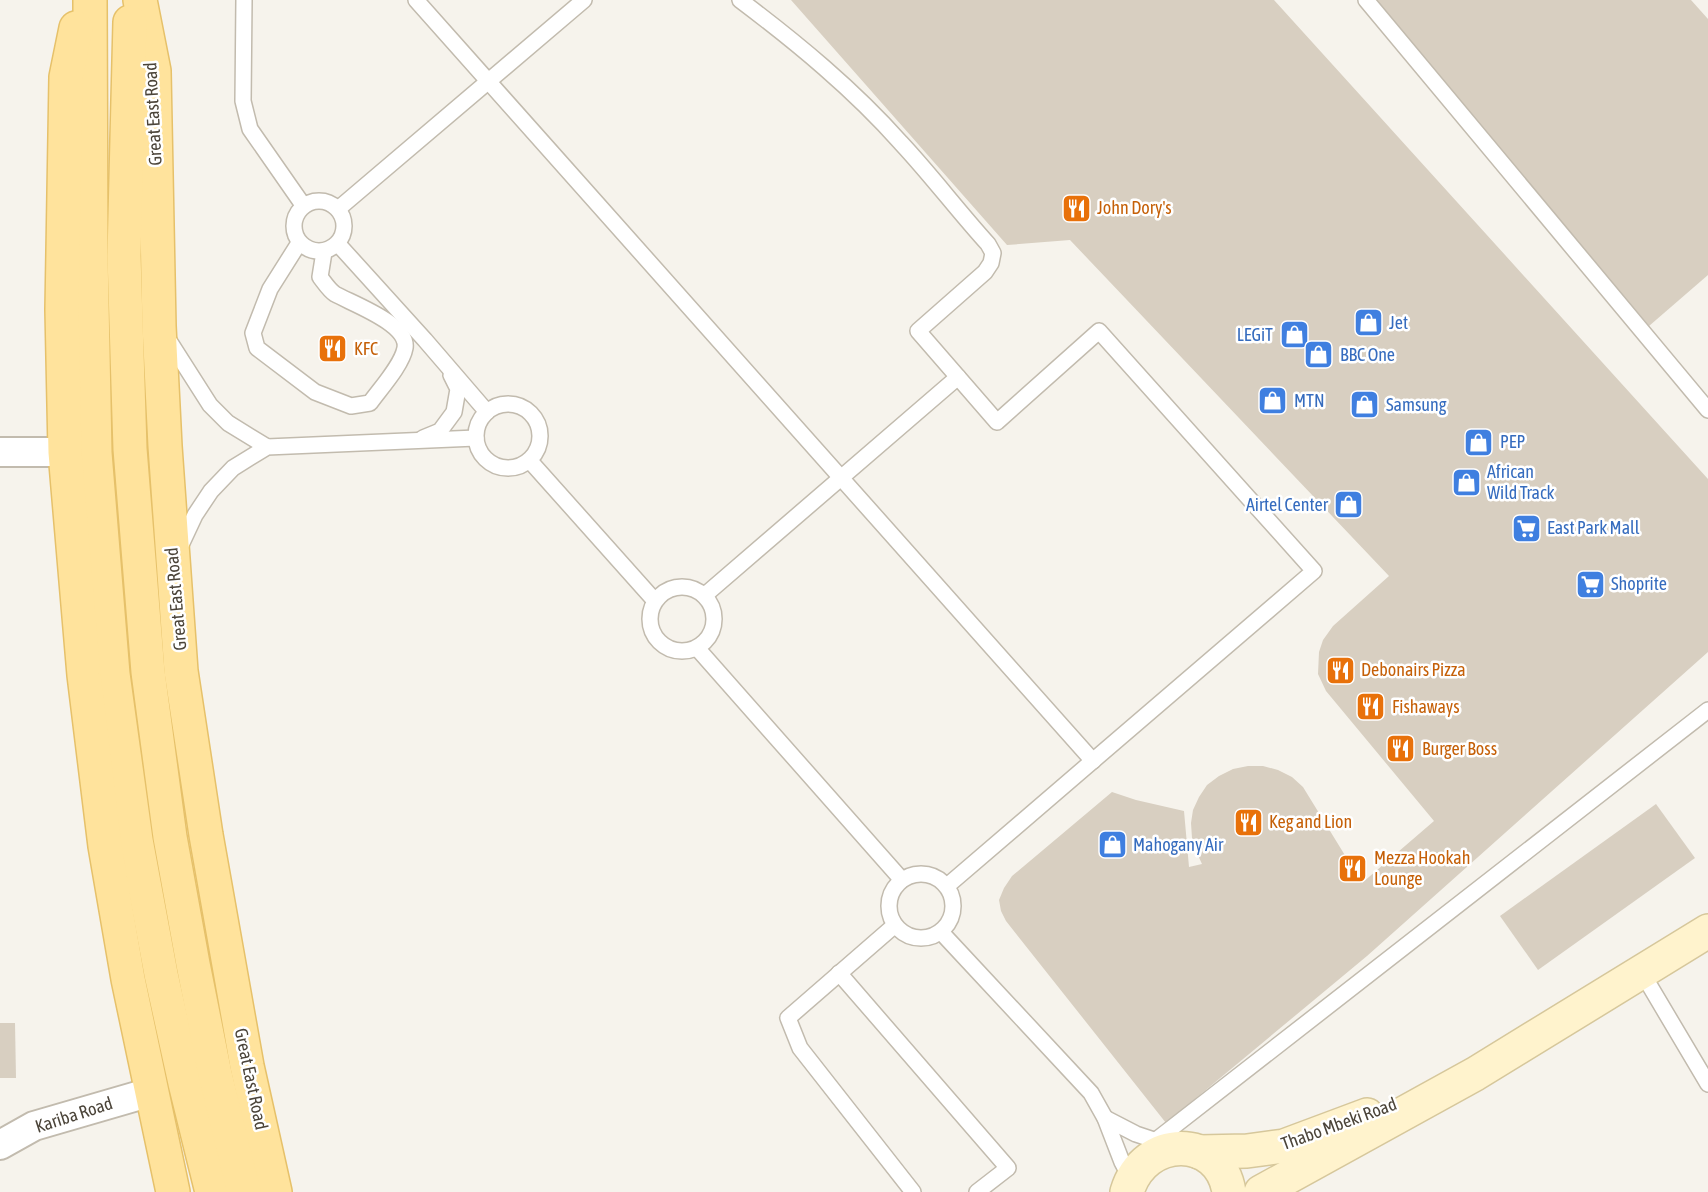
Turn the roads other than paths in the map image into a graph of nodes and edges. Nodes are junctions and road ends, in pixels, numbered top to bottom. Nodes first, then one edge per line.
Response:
1 (82, 0) edge
2 (90, 0) edge
3 (130, 0) edge
4 (140, 0) edge
5 (244, 0) edge
6 (416, 0) edge
7 (584, 0) edge
8 (740, 0) edge
9 (1366, 0) edge
10 (488, 81) junction
11 (303, 205) junction
12 (338, 209) junction
13 (299, 243) junction
14 (331, 248) junction
15 (159, 326) junction
16 (448, 369) junction
17 (958, 377) junction
18 (1708, 410) edge
19 (487, 412) junction
20 (476, 438) junction
21 (417, 440) junction
22 (267, 447) junction
23 (0, 452) edge
24 (65, 453) junction
25 (530, 460) junction
26 (840, 477) junction
27 (172, 564) junction
28 (705, 595) junction
29 (655, 601) junction
30 (697, 648) junction
31 (1708, 710) edge
32 (1093, 761) junction
33 (902, 880) junction
34 (947, 886) junction
35 (895, 925) junction
36 (1708, 931) edge
37 (941, 932) junction
38 (1641, 970) junction
39 (839, 973) junction
40 (1475, 1074) junction
41 (1708, 1084) edge
42 (151, 1092) junction
43 (1106, 1118) junction
44 (0, 1145) edge
45 (1178, 1147) junction
46 (1128, 1189) edge
47 (173, 1192) edge
48 (212, 1192) edge
49 (244, 1192) edge
50 (275, 1192) edge
51 (913, 1192) edge
52 (977, 1192) edge
53 (1229, 1192) edge
54 (1261, 1192) edge

1 - 24 main road
2 - 48 main road
3 - 49 main road, Great East Road
4 - 15 main road, Great East Road
5 - 11 lane
6 - 10 lane
7 - 10 lane
8 - 17 lane
9 - 18 lane
10 - 12 lane
10 - 26 lane
11 - 12 lane
11 - 13 lane
12 - 14 lane
13 - 14 lane
13 - 14 lane
14 - 16 lane
15 - 22 lane
15 - 27 main road, Great East Road
16 - 19 lane
16 - 21 lane
17 - 26 lane
17 - 32 lane
19 - 20 lane
19 - 25 lane
20 - 21 lane
20 - 25 lane
21 - 22 lane
22 - 27 lane
23 - 24 street
24 - 42 main road
25 - 29 lane
26 - 28 lane
26 - 32 lane
27 - 50 main road, Great East Road
28 - 29 lane
28 - 30 lane
29 - 30 lane
30 - 33 lane
31 - 45 lane
32 - 34 lane
33 - 34 lane
33 - 35 lane
34 - 37 lane
35 - 37 lane
35 - 39 lane
36 - 38 main road, Thabo Mbeki Road
37 - 43 lane
38 - 40 main road, Thabo Mbeki Road
38 - 41 lane
39 - 51 lane
39 - 52 lane
40 - 45 main road, Thabo Mbeki Road
40 - 54 main road, Thabo Mbeki Road
42 - 44 street, Kariba Road
42 - 47 main road
43 - 45 lane
43 - 46 lane
45 - 46 main road, Thabo Mbeki Road
45 - 53 main road

